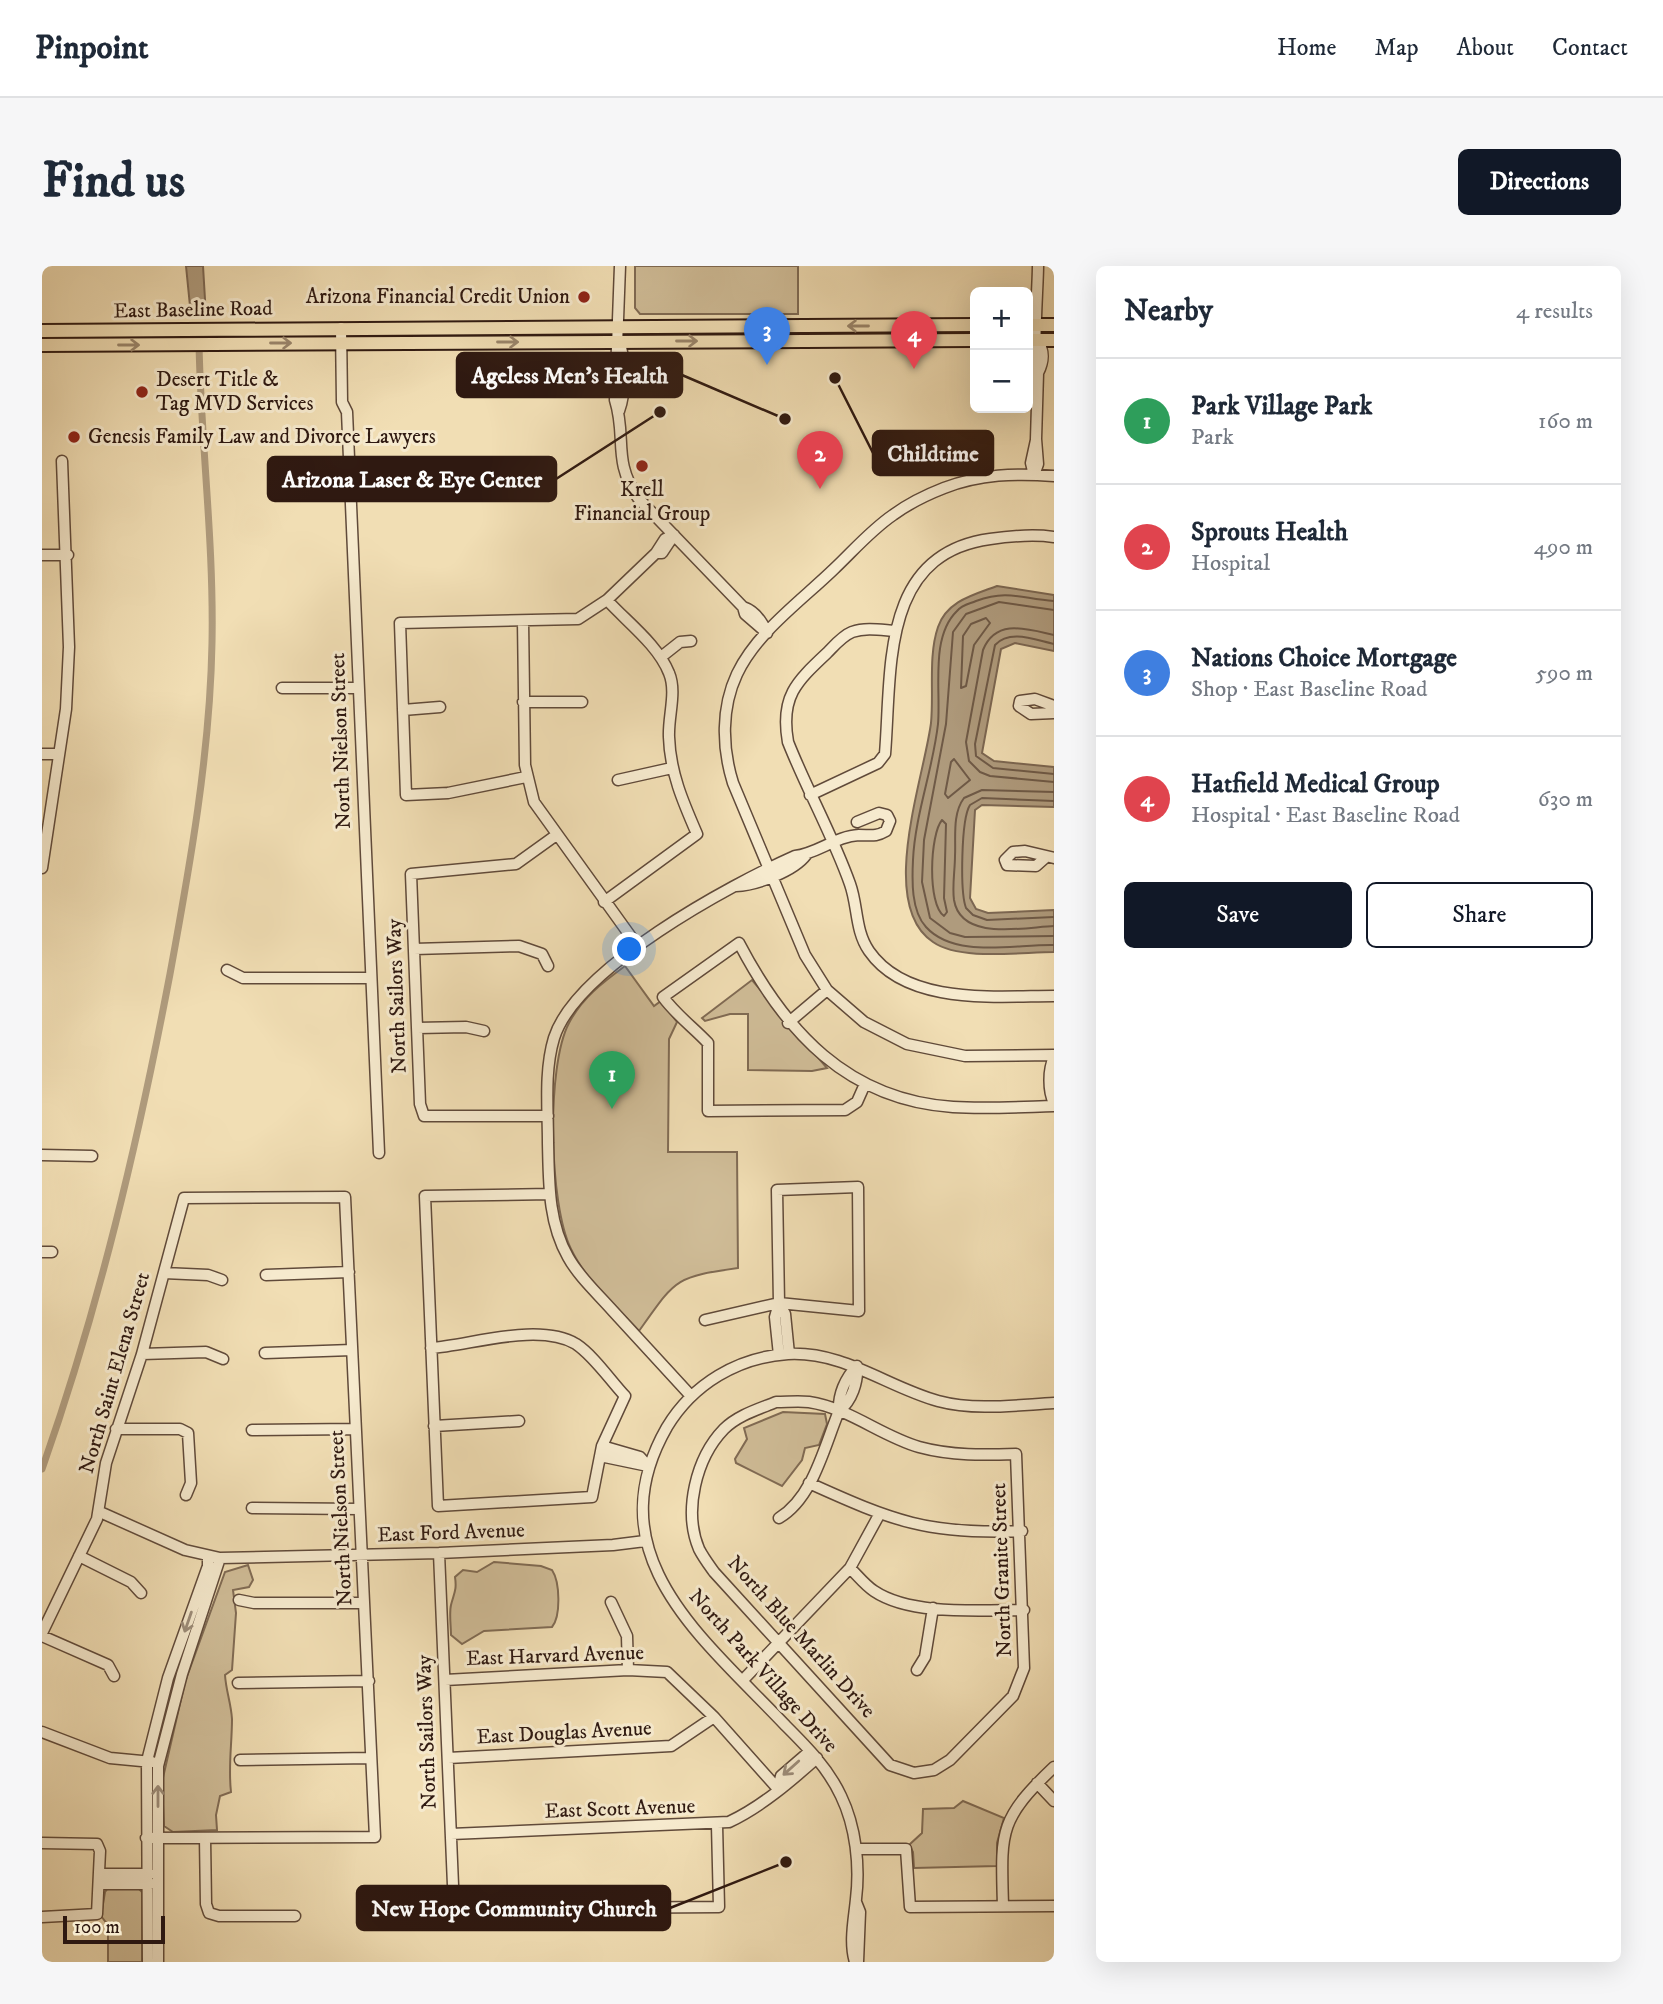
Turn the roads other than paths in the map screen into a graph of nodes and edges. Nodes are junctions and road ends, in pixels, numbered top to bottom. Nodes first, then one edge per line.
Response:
1 (620, 266) edge
2 (1038, 266) edge
3 (970, 325) edge
4 (1054, 325) edge
5 (341, 328) junction
6 (390, 328) junction
7 (42, 331) edge
8 (1033, 332) edge
9 (619, 334) junction
10 (970, 340) edge
11 (1054, 340) edge
12 (355, 342) junction
13 (341, 343) junction
14 (42, 345) edge
15 (62, 461) dead end
16 (1034, 475) junction
17 (1054, 476) edge
18 (674, 535) junction
19 (1054, 537) edge
20 (42, 555) edge
21 (68, 555) junction
22 (607, 600) junction
23 (523, 621) junction
24 (895, 631) junction
25 (767, 633) junction
26 (691, 641) dead end
27 (661, 657) junction
28 (282, 688) dead end
29 (357, 688) junction
30 (523, 702) junction
31 (582, 702) dead end
32 (1054, 706) edge
33 (440, 707) dead end
34 (403, 710) junction
35 (1054, 713) edge
36 (42, 754) edge
37 (59, 754) junction
38 (672, 768) junction
39 (526, 777) junction
40 (618, 780) dead end
41 (810, 795) junction
42 (857, 822) dead end
43 (555, 836) junction
44 (833, 843) junction
45 (42, 868) edge
46 (770, 872) junction
47 (604, 902) junction
48 (639, 948) junction
49 (414, 949) junction
50 (548, 966) dead end
51 (227, 970) dead end
52 (370, 978) junction
53 (827, 990) junction
54 (1054, 996) edge
55 (788, 1023) junction
56 (416, 1028) junction
57 (484, 1031) dead end
58 (1054, 1057) edge
59 (865, 1084) junction
60 (1054, 1104) edge
61 (548, 1116) junction
62 (379, 1153) dead end
63 (42, 1156) edge
64 (92, 1156) dead end
65 (550, 1194) junction
66 (184, 1198) joint
67 (349, 1272) junction
68 (164, 1273) junction
69 (266, 1275) dead end
70 (222, 1280) dead end
71 (779, 1303) junction
72 (705, 1320) dead end
73 (431, 1348) junction
74 (352, 1350) junction
75 (142, 1353) junction
76 (265, 1353) dead end
77 (784, 1354) junction
78 (223, 1359) dead end
79 (857, 1366) junction
80 (691, 1396) junction
81 (1054, 1403) edge
82 (839, 1411) junction
83 (519, 1421) dead end
84 (434, 1426) junction
85 (116, 1429) junction
86 (355, 1429) junction
87 (252, 1430) dead end
88 (601, 1451) junction
89 (1016, 1454) joint
90 (648, 1466) junction
91 (809, 1483) junction
92 (186, 1495) dead end
93 (252, 1508) dead end
94 (359, 1509) junction
95 (100, 1512) junction
96 (879, 1514) junction
97 (779, 1518) dead end
98 (1021, 1531) junction
99 (645, 1541) junction
100 (439, 1553) junction
101 (79, 1556) junction
102 (362, 1556) junction
103 (208, 1557) junction
104 (220, 1558) junction
105 (850, 1568) junction
106 (141, 1593) dead end
107 (240, 1600) dead end
108 (611, 1602) dead end
109 (364, 1603) junction
110 (933, 1608) junction
111 (1024, 1610) junction
112 (42, 1634) edge
113 (779, 1644) junction
114 (628, 1670) junction
115 (917, 1670) dead end
116 (114, 1676) dead end
117 (444, 1680) junction
118 (743, 1680) junction
119 (369, 1681) junction
120 (238, 1683) dead end
121 (714, 1717) junction
122 (42, 1732) edge
123 (813, 1754) junction
124 (370, 1758) junction
125 (448, 1758) junction
126 (240, 1760) dead end
127 (147, 1761) junction
128 (159, 1762) junction
129 (890, 1765) joint
130 (1054, 1767) edge
131 (1037, 1783) junction
132 (778, 1789) junction
133 (1054, 1801) edge
134 (717, 1825) junction
135 (451, 1834) junction
136 (146, 1838) junction
137 (205, 1838) junction
138 (158, 1839) junction
139 (42, 1843) edge
140 (856, 1849) junction
141 (99, 1879) junction
142 (153, 1879) junction
143 (1003, 1906) junction
144 (1054, 1906) edge
145 (295, 1916) dead end
146 (42, 1917) edge
147 (148, 1962) edge
148 (158, 1962) edge
149 (856, 1962) edge

1 - 9 street
2 - 8 street
3 -> 9 main road, East Baseline Road
4 - 8 main road
5 - 6 main road, East Baseline Road
5 - 7 main road, East Baseline Road
5 - 13 street, North Nielson Street
6 - 9 main road, East Baseline Road
6 - 12 main road
8 - 11 main road
8 - 16 street
9 -> 10 main road, East Baseline Road
12 -> 9 main road, East Baseline Road
9 - 18 street
12 - 13 main road, East Baseline Road
14 -> 13 main road, East Baseline Road
13 - 29 street, North Nielson Street
15 - 21 street
16 - 17 street
16 - 25 street
18 - 22 street
18 - 25 street
19 - 24 street
20 - 21 street
21 - 37 street
22 - 23 street
22 - 27 street
23 - 30 street
23 - 34 street
24 - 41 street
24 - 41 street
25 - 46 street
26 - 27 street
27 - 38 street
28 - 29 street
29 - 52 street, North Nielson Street
30 - 31 street
30 - 39 street
32 - 35 street
33 - 34 street
34 - 39 street
36 - 37 street
37 - 45 street
38 - 40 street
38 - 47 street
39 - 43 street
41 - 44 street
42 - 44 street
43 - 47 street
43 - 49 street, North Sailors Way
44 - 46 street
44 - 54 street
46 - 48 street
46 - 53 street
47 - 48 street
48 - 61 street
49 - 50 street
49 - 56 street, North Sailors Way
51 - 52 street
52 - 62 street, North Nielson Street
53 - 55 street
53 - 58 street
55 - 59 street
55 - 59 street
56 - 57 street
56 - 61 street, North Sailors Way
58 - 60 street
59 - 60 street
61 - 65 street
63 - 64 street
65 - 73 street
65 - 80 street
66 - 67 street, North Nielson Street
66 - 68 street, North Saint Elena Street
67 - 69 street
67 - 74 street, North Nielson Street
68 - 70 street
68 - 75 street, North Saint Elena Street
71 - 71 street
71 - 72 street
71 - 77 street
73 - 84 street
73 - 88 street
74 - 76 street
74 - 86 street, North Nielson Street
75 - 78 street
75 - 85 street, North Saint Elena Street
77 - 79 street
77 - 80 street, North Park Village Drive
79 - 81 street
79 - 82 street
80 - 90 street, North Park Village Drive
82 - 89 street, North Blue Marlin Drive
82 - 91 street
82 - 113 street, North Blue Marlin Drive
83 - 84 street
84 - 88 street
85 - 92 street
85 - 95 street, North Saint Elena Street
86 - 87 street
86 - 94 street, North Nielson Street
88 - 90 street
89 - 98 street, North Granite Street
90 - 99 street, North Park Village Drive
91 - 96 street
91 - 97 street
93 - 94 street
94 - 102 street, North Nielson Street
95 - 101 street, North Saint Elena Street
95 - 103 street, East Ford Avenue
96 - 98 street
96 - 105 street
98 - 111 street, North Granite Street
99 - 100 street, East Ford Avenue
99 - 118 street, North Park Village Drive
100 - 102 street, East Ford Avenue
100 - 117 street, North Sailors Way
101 - 106 street
101 - 112 street, North Saint Elena Street
102 - 104 street, East Ford Avenue
102 - 109 street, North Nielson Street
103 - 104 street, East Ford Avenue
103 -> 127 street
104 - 128 street
105 - 110 street
105 - 113 street
107 - 109 street
108 - 114 street
109 - 119 street, North Nielson Street
110 - 111 street
110 - 115 street
111 - 129 street, North Granite Street
112 - 116 street
113 - 118 street
113 - 129 street, North Blue Marlin Drive
114 - 117 street, East Harvard Avenue
114 - 121 street, East Harvard Avenue
117 - 125 street, North Sailors Way
118 - 123 street, North Park Village Drive
119 - 120 street
119 - 124 street, North Nielson Street
121 - 125 street, East Douglas Avenue
121 - 132 street
122 - 127 street
123 - 132 street, East Scott Avenue
123 - 140 street, North Park Village Drive
124 - 126 street
124 - 137 street, North Nielson Street
125 - 135 street, North Sailors Way
127 - 128 street
127 - 136 street
138 -> 128 street
130 - 131 street
131 - 133 street
131 - 143 street
132 - 134 street, East Scott Avenue
134 - 135 street, East Scott Avenue
134 - 135 street, North Sailors Way
136 - 138 street
136 - 142 street
137 - 138 street
137 - 145 street
138 - 142 street
139 - 141 street
140 - 143 street
140 - 149 street, North Park Village Drive
141 - 142 street
141 - 146 street
142 - 147 street
142 - 148 street
143 - 144 street

